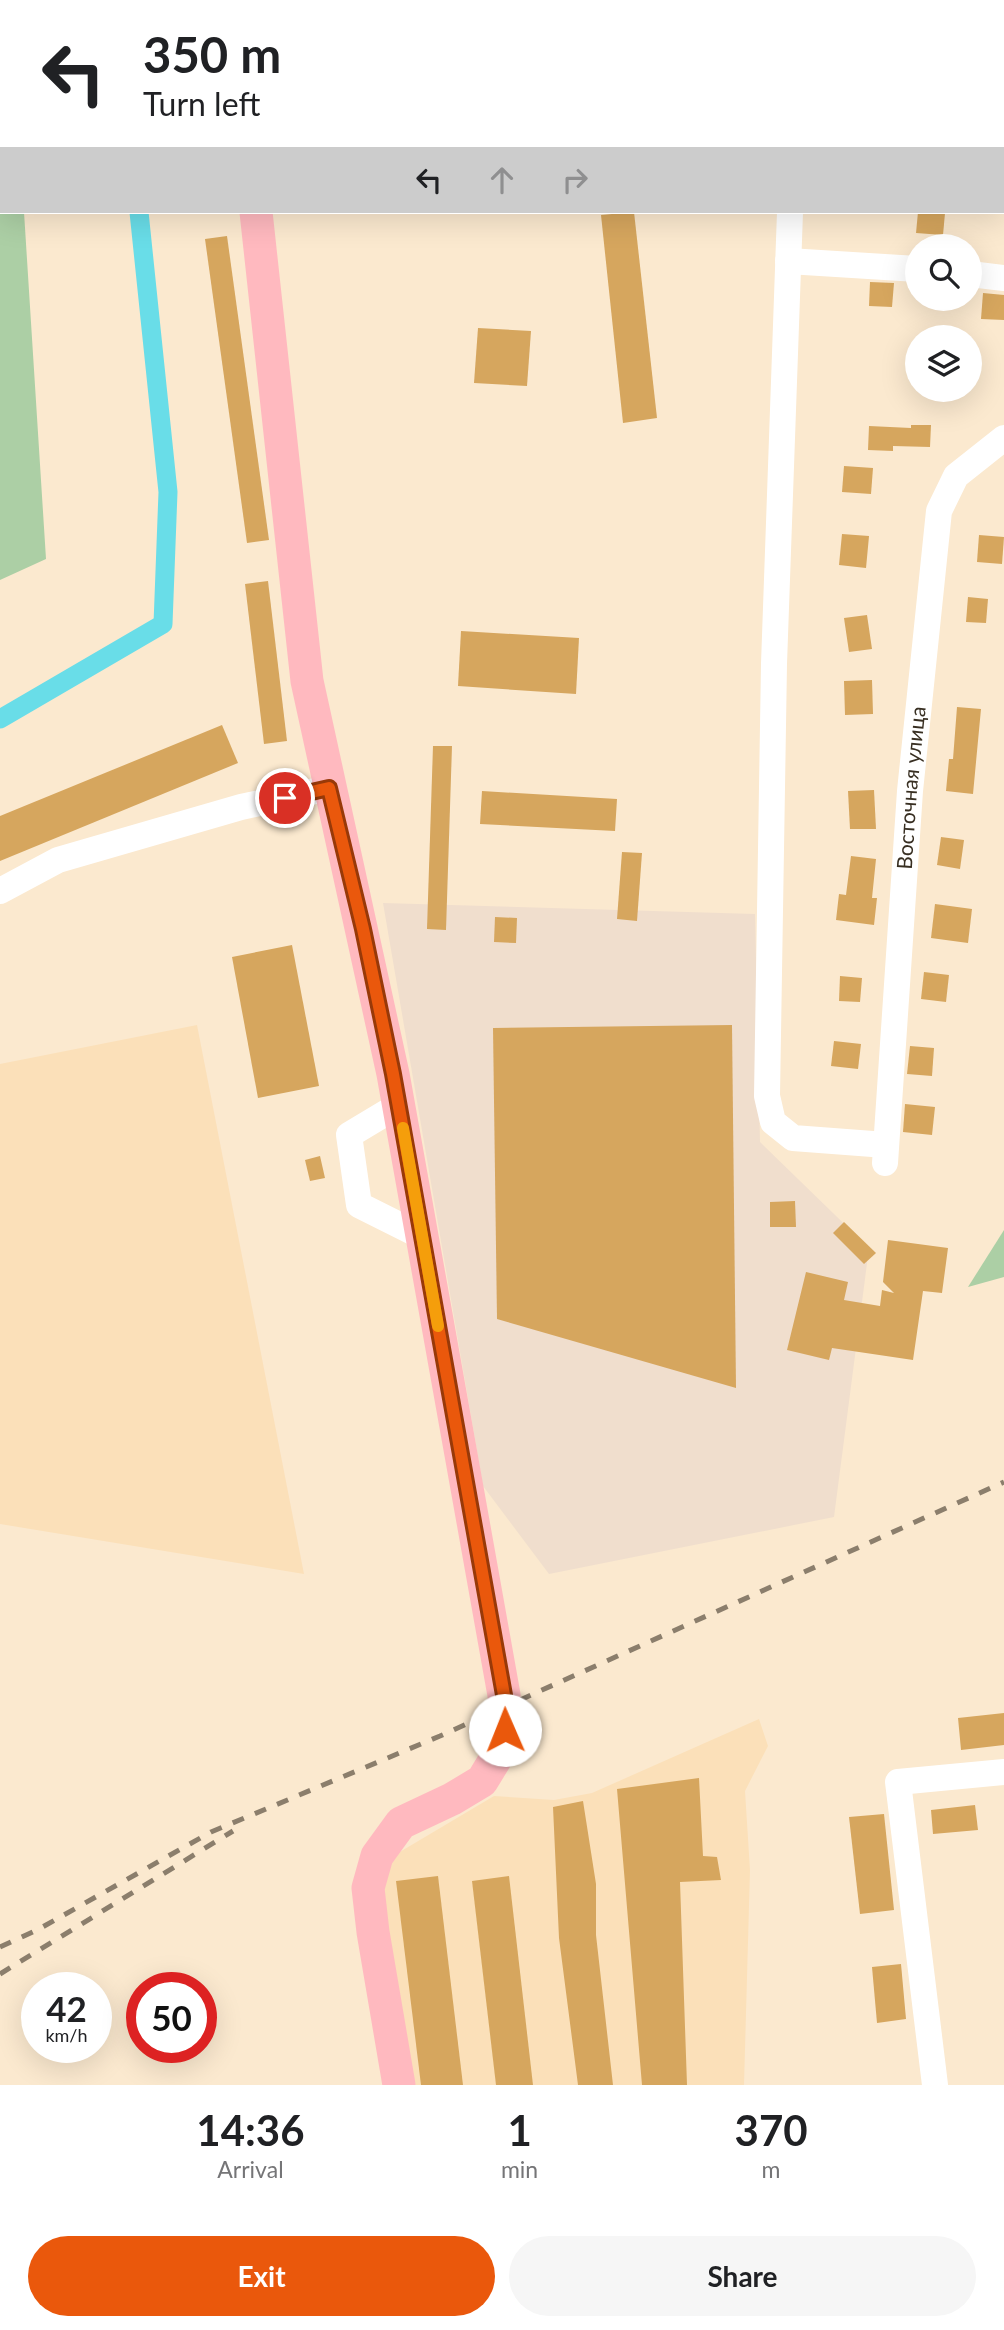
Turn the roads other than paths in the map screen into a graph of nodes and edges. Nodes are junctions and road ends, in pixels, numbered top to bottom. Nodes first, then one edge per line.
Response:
1 (256, 214) edge
2 (790, 214) edge
3 (788, 261) junction
4 (905, 268) edge
5 (982, 275) edge
6 (1004, 278) edge
7 (1004, 438) edge
8 (329, 788) junction
9 (0, 891) edge
10 (399, 1104) junction
11 (423, 1237) junction
12 (1004, 1772) edge
13 (399, 2085) edge
14 (935, 2085) edge

1 - 8 main road
2 - 3 street
3 - 4 street
3 - 7 street, Восточная улица
5 - 6 street
8 - 9 street
8 - 10 main road
10 - 11 main road
10 - 11 street
11 - 13 main road
12 - 14 street

